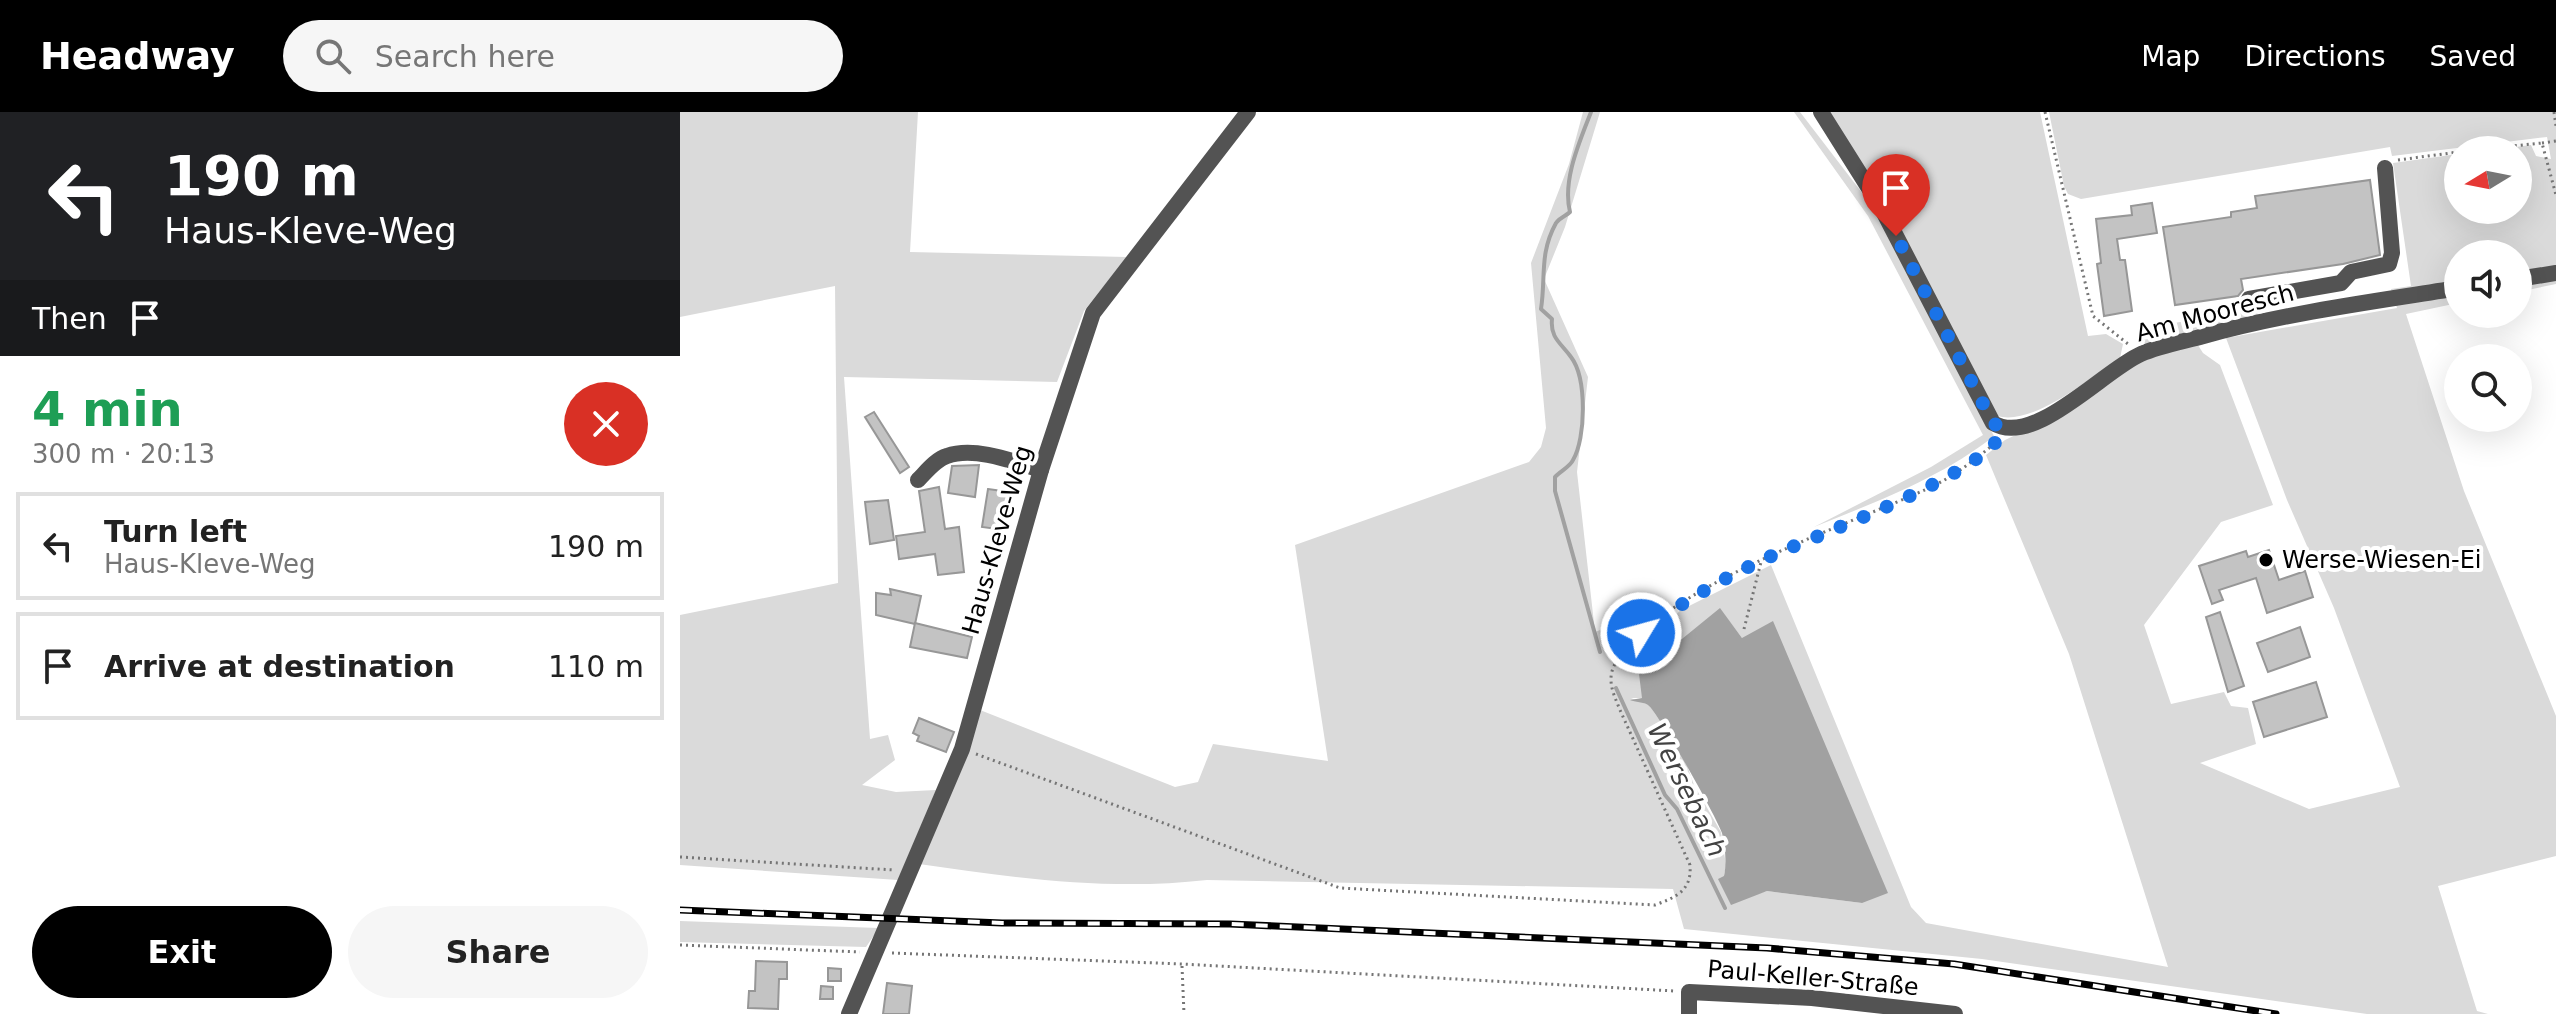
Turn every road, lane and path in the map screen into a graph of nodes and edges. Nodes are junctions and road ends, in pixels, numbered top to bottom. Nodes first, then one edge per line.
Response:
1 (1248, 112) edge
2 (1821, 112) edge
3 (2045, 112) edge
4 (2554, 112) edge
5 (2556, 126) edge
6 (2556, 141) edge
7 (2542, 143) junction
8 (2532, 144) edge
9 (2444, 154) edge
10 (2385, 168) joint
11 (2556, 195) edge
12 (2556, 273) edge
13 (2532, 277) edge
14 (2444, 290) edge
15 (2249, 299) dead end
16 (2140, 354) junction
17 (2003, 429) junction
18 (1041, 470) junction
19 (918, 480) dead end
20 (1761, 560) junction
21 (1744, 629) dead end
22 (962, 749) junction
23 (680, 857) edge
24 (910, 871) junction
25 (680, 945) edge
26 (876, 953) junction
27 (1182, 964) junction
28 (1689, 992) junction
29 (849, 1014) edge
30 (1184, 1014) edge
31 (1689, 1014) edge
32 (1955, 1014) edge

1 - 18 street, Haus-Kleve-Weg
2 - 17 street
3 - 16 path
4 - 5 path
6 - 7 path
7 - 8 path
7 - 11 path
9 - 10 path
10 - 15 street
12 - 13 street
14 - 16 street, Am Mooresch
16 - 17 street, Am Mooresch
17 - 20 path
18 - 19 street
18 - 22 street, Haus-Kleve-Weg
20 - 21 path
20 - 22 path
22 - 24 street, Haus-Kleve-Weg
23 - 24 path
24 - 26 street, Haus-Kleve-Weg
25 - 26 path
26 - 27 path
26 - 29 street, Haus-Kleve-Weg
27 - 28 path
27 - 30 path
28 - 31 street, Paul-Keller-Straße
28 - 32 street, Paul-Keller-Straße

